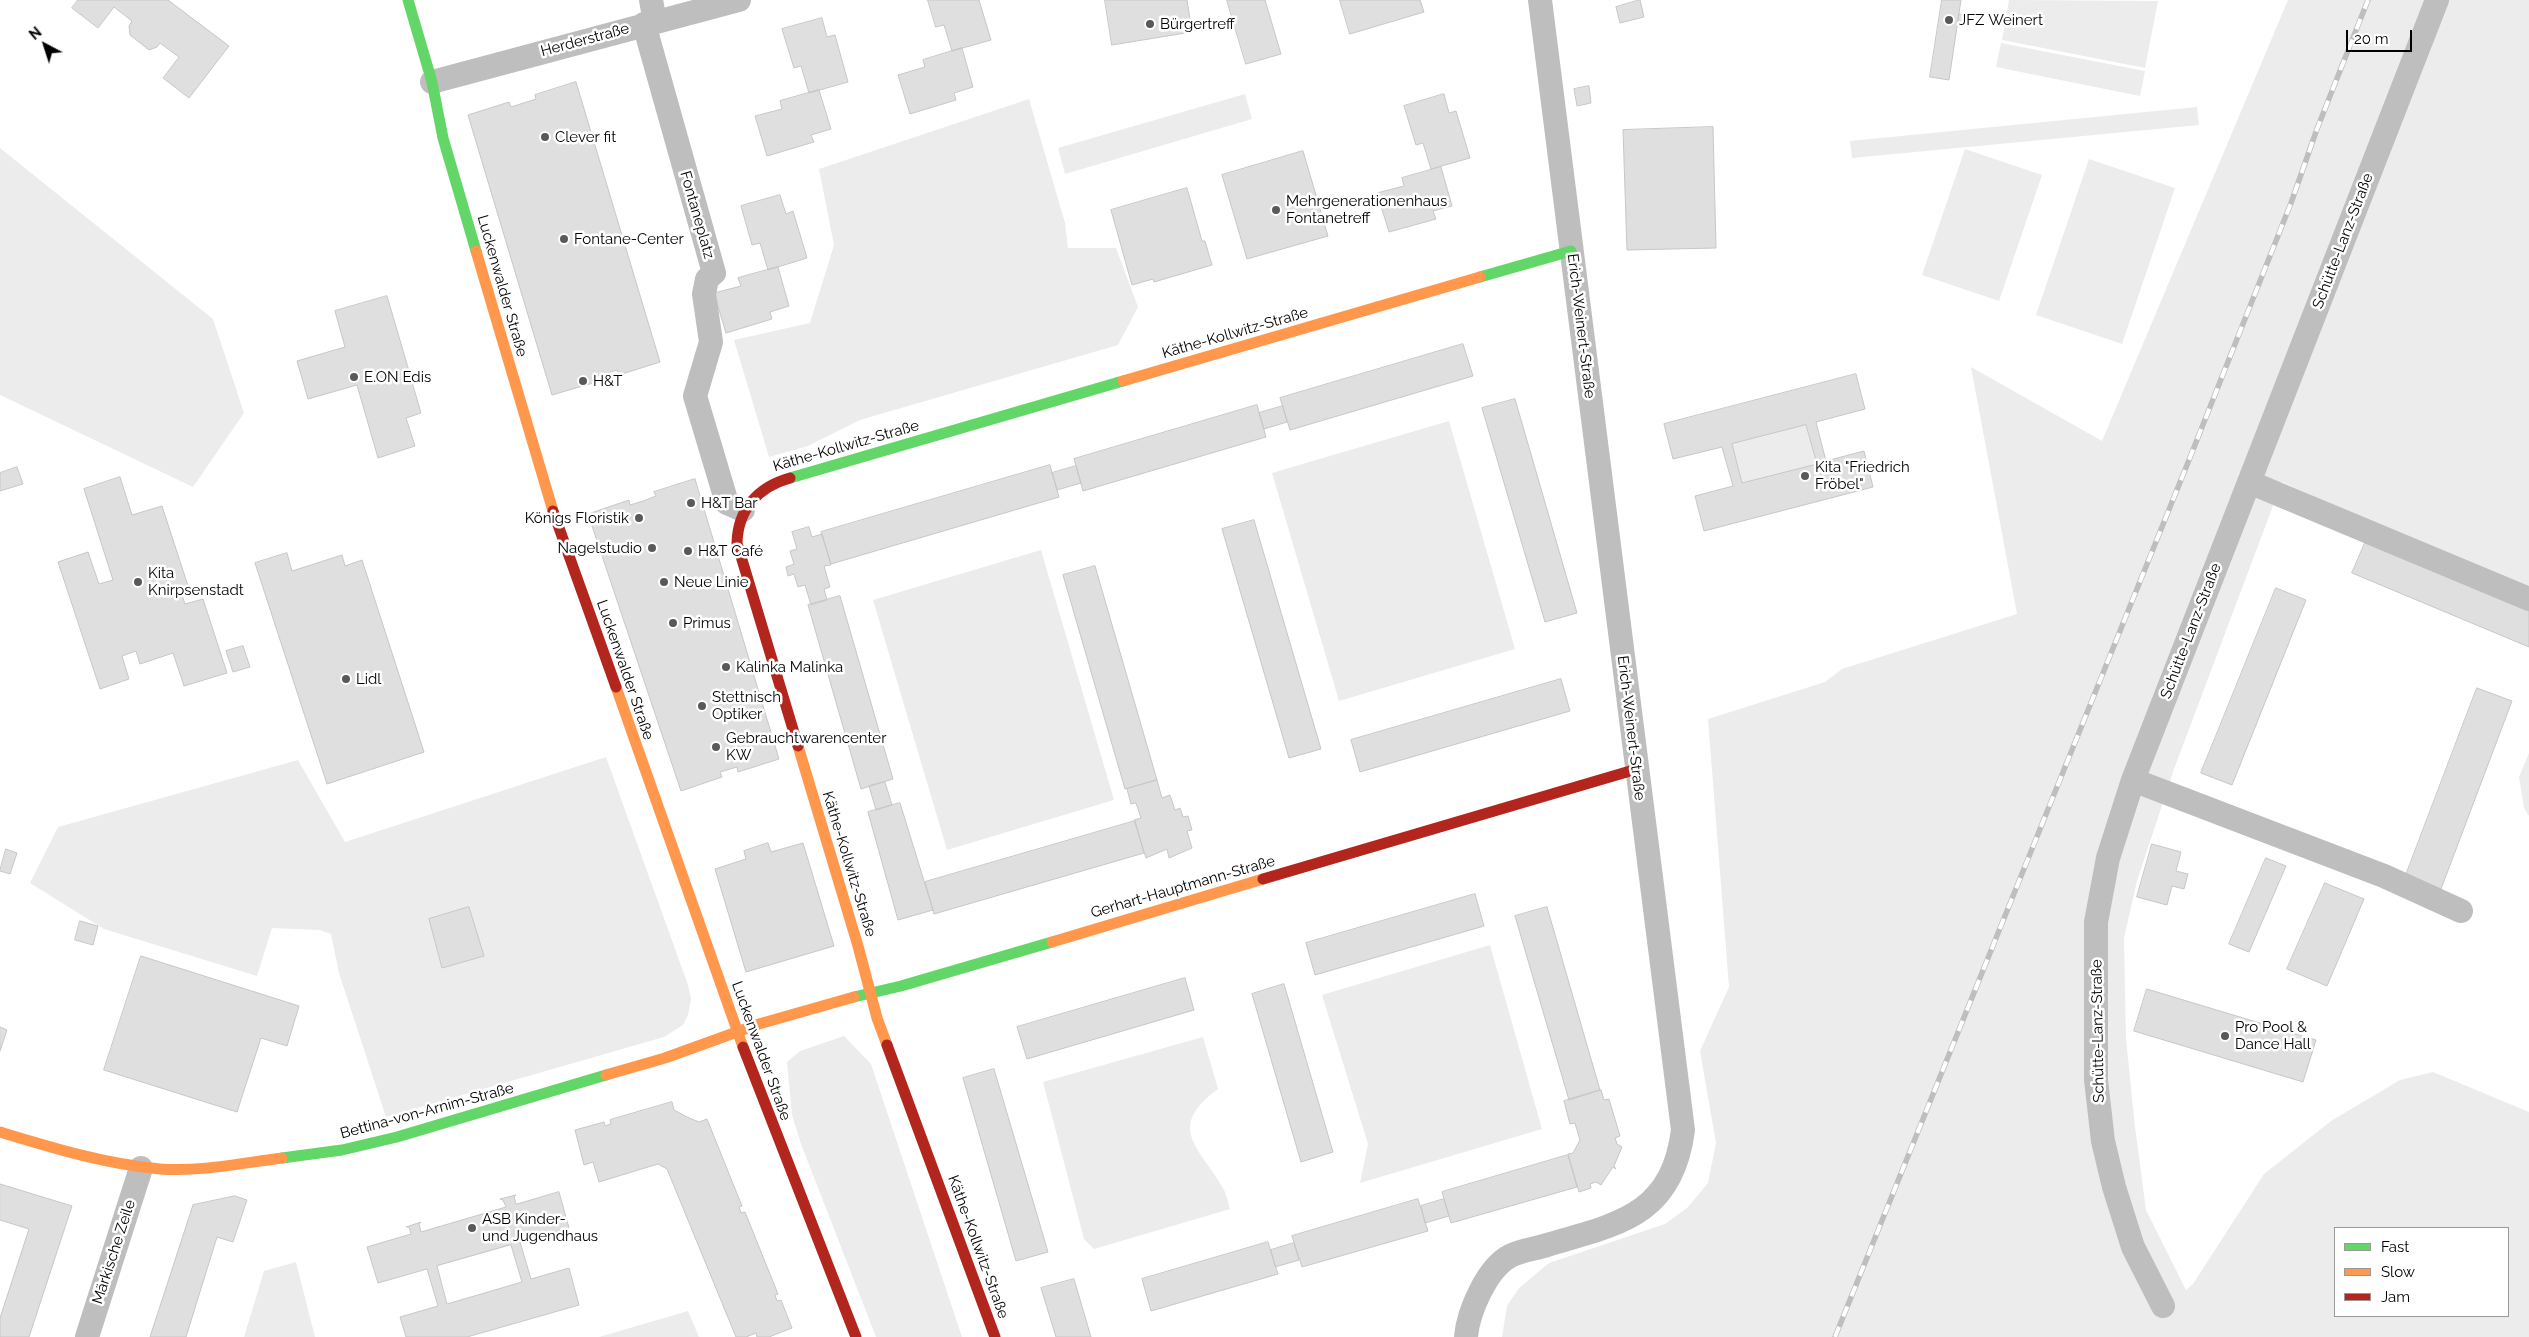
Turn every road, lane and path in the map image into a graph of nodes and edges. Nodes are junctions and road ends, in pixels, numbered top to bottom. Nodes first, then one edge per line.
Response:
1 (408, 0) edge
2 (739, 0) edge
3 (1540, 0) edge
4 (2437, 0) edge
5 (650, 15) edge
6 (432, 82) junction
7 (1572, 251) junction
8 (2249, 482) junction
9 (743, 510) junction
10 (2529, 599) edge
11 (1637, 769) junction
12 (2133, 780) junction
13 (2461, 911) dead end
14 (870, 992) junction
15 (737, 1032) junction
16 (0, 1132) edge
17 (142, 1168) junction
18 (2163, 1306) dead end
19 (87, 1337) edge
20 (856, 1337) edge
21 (995, 1337) edge
22 (1466, 1337) edge

1 - 6 street, Luckenwalder Straße
2 - 5 street, Herderstraße
3 - 7 street, Erich-Weinert-Straße
4 - 8 street, Schütte-Lanz-Straße
5 - 6 street, Herderstraße
5 - 9 street, Fontaneplatz
6 - 15 street, Luckenwalder Straße
7 - 9 street, Käthe-Kollwitz-Straße
7 - 11 street, Erich-Weinert-Straße
8 - 10 street
8 - 12 street, Schütte-Lanz-Straße
9 - 14 street, Käthe-Kollwitz-Straße
11 - 14 street, Gerhart-Hauptmann-Straße
11 - 22 street, Erich-Weinert-Straße
12 - 13 street
12 - 18 street, Schütte-Lanz-Straße
14 - 15 street, Gerhart-Hauptmann-Straße
14 - 21 street, Käthe-Kollwitz-Straße
15 - 17 street, Bettina-von-Arnim-Straße
15 - 20 street, Luckenwalder Straße
16 - 17 street, Bettina-von-Arnim-Straße
17 - 19 street, Märkische Zeile

